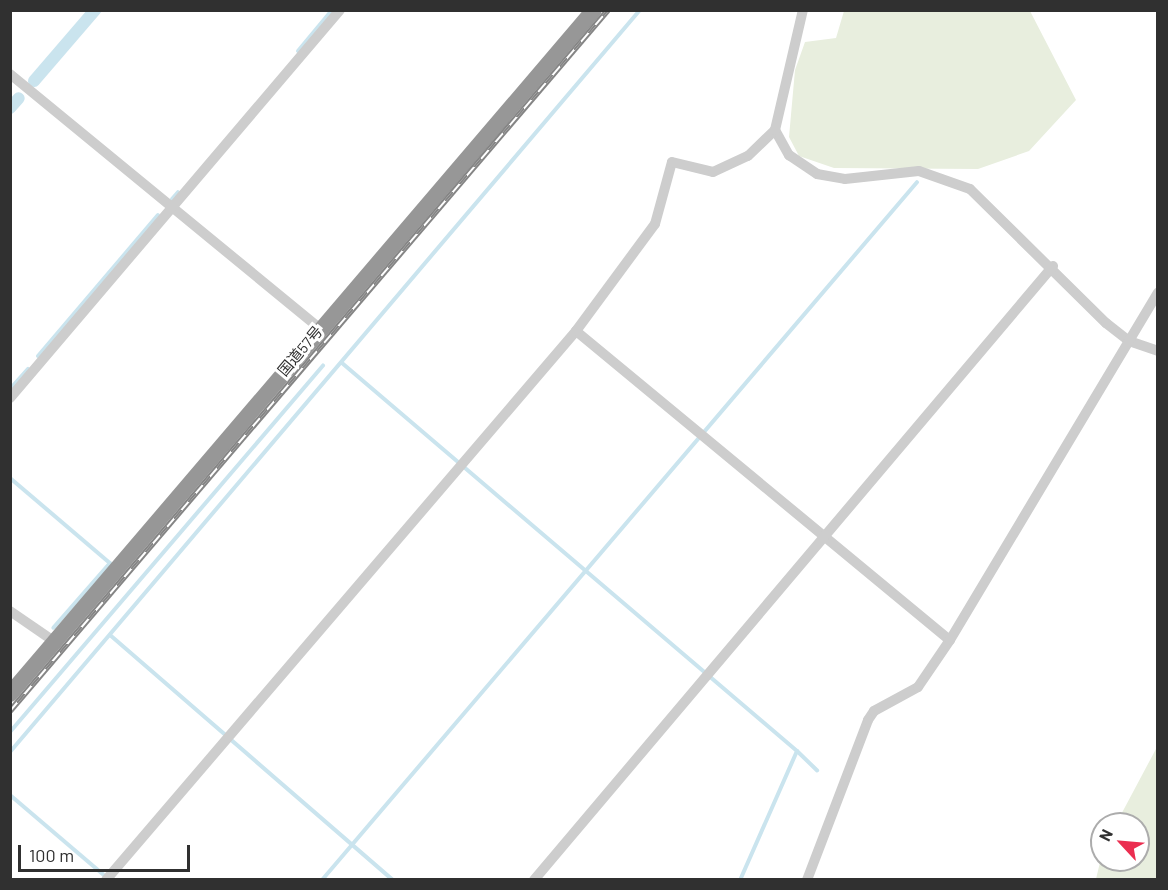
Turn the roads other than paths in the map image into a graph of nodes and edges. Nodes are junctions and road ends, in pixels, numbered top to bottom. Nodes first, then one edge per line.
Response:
1 (340, 10) edge
2 (594, 10) edge
3 (803, 10) edge
4 (10, 74) edge
5 (775, 130) junction
6 (170, 210) junction
7 (1053, 266) junction
8 (1158, 293) edge
9 (319, 328) junction
10 (576, 331) junction
11 (1129, 341) junction
12 (1158, 351) edge
13 (10, 398) edge
14 (825, 534) junction
15 (10, 611) edge
16 (950, 640) junction
17 (55, 642) junction
18 (10, 694) edge
19 (111, 878) edge
20 (534, 879) edge
21 (807, 879) edge

1 - 6 street
2 - 9 highway, 国道57号
3 - 5 street
4 - 6 street
5 - 7 street
5 - 10 street
6 - 9 street
6 - 13 street
7 - 11 street
7 - 14 street
8 - 11 street
9 - 17 highway, 国道57号
10 - 14 street
10 - 19 street
11 - 12 street
11 - 16 street
14 - 16 street
14 - 20 street
15 - 17 street
16 - 21 street
17 - 18 highway, 国道57号

